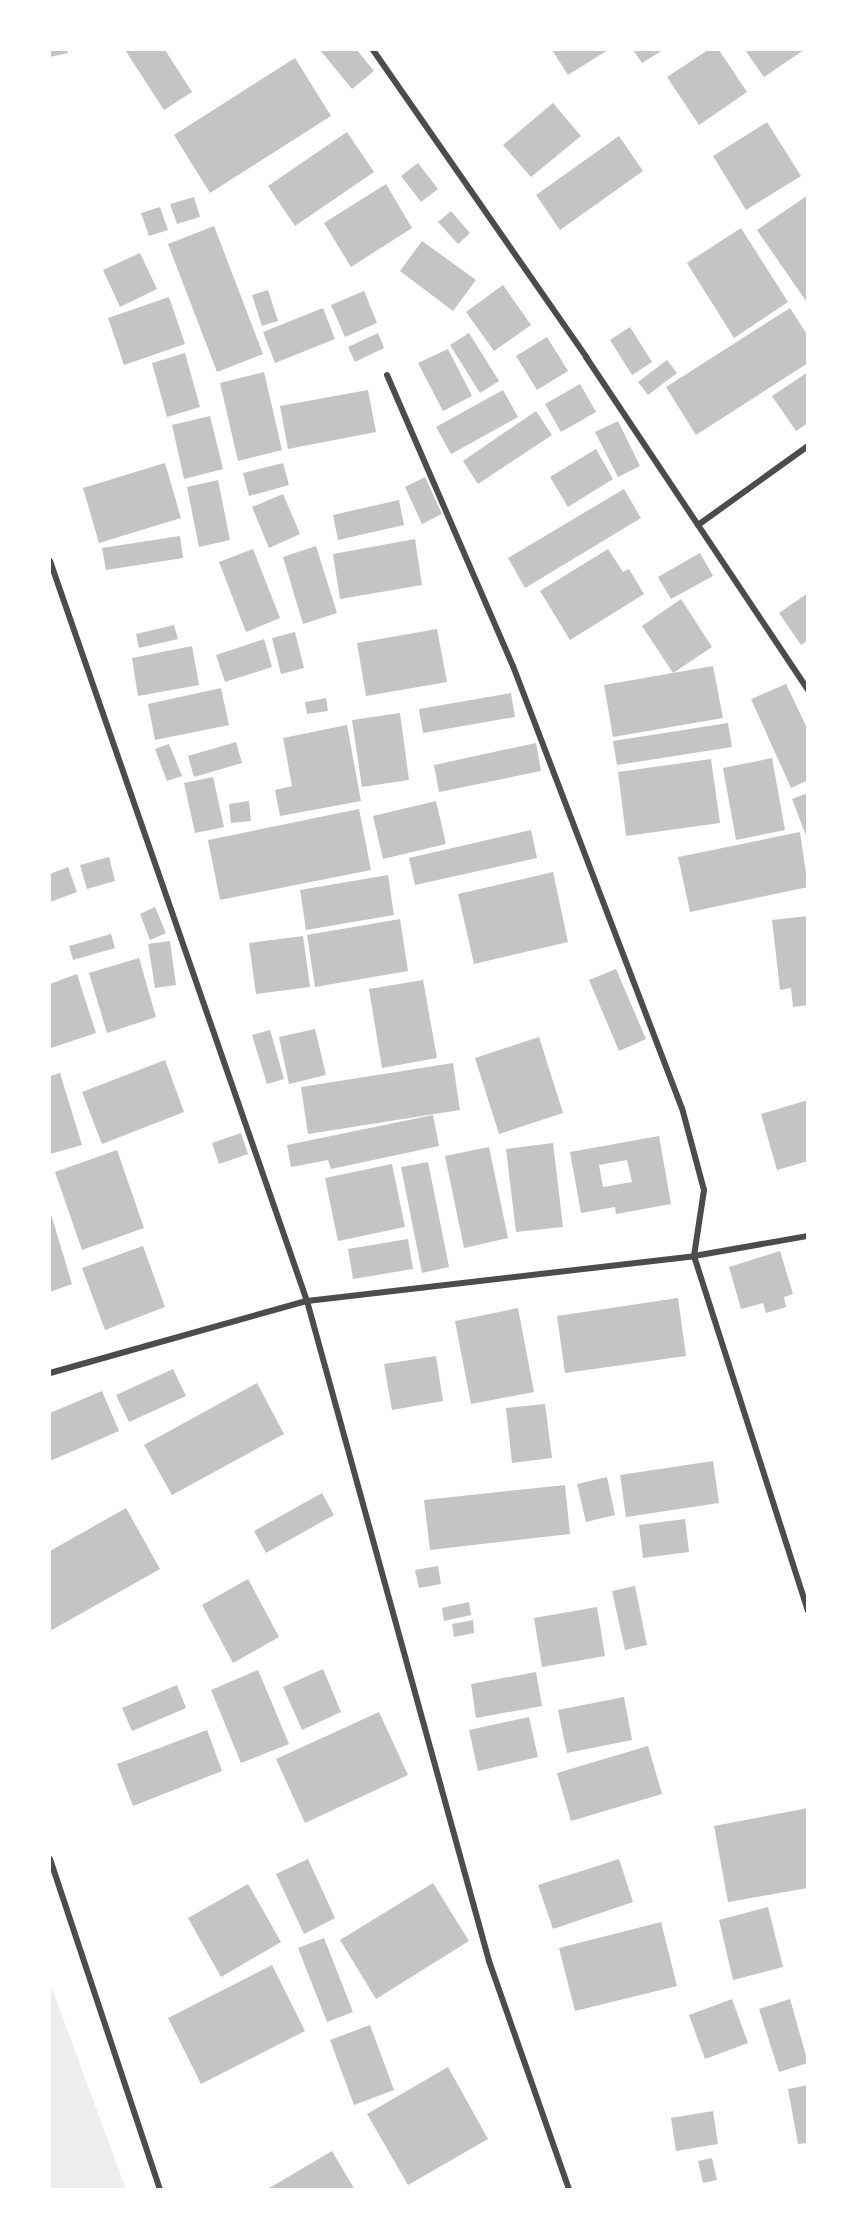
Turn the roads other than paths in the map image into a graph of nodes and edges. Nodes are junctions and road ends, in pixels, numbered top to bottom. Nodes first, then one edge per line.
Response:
1 (373, 50) edge
2 (387, 375) dead end
3 (807, 446) edge
4 (698, 525) junction
5 (50, 561) edge
6 (807, 690) edge
7 (807, 1236) edge
8 (694, 1256) junction
9 (307, 1301) junction
10 (50, 1373) edge
11 (807, 1611) edge
12 (50, 1859) edge
13 (160, 2190) edge
14 (569, 2190) edge

1 - 4 street
2 - 8 street
3 - 4 street
4 - 6 street
5 - 9 street
7 - 8 street
8 - 9 street
8 - 11 street
9 - 10 street
9 - 14 street
12 - 13 street

